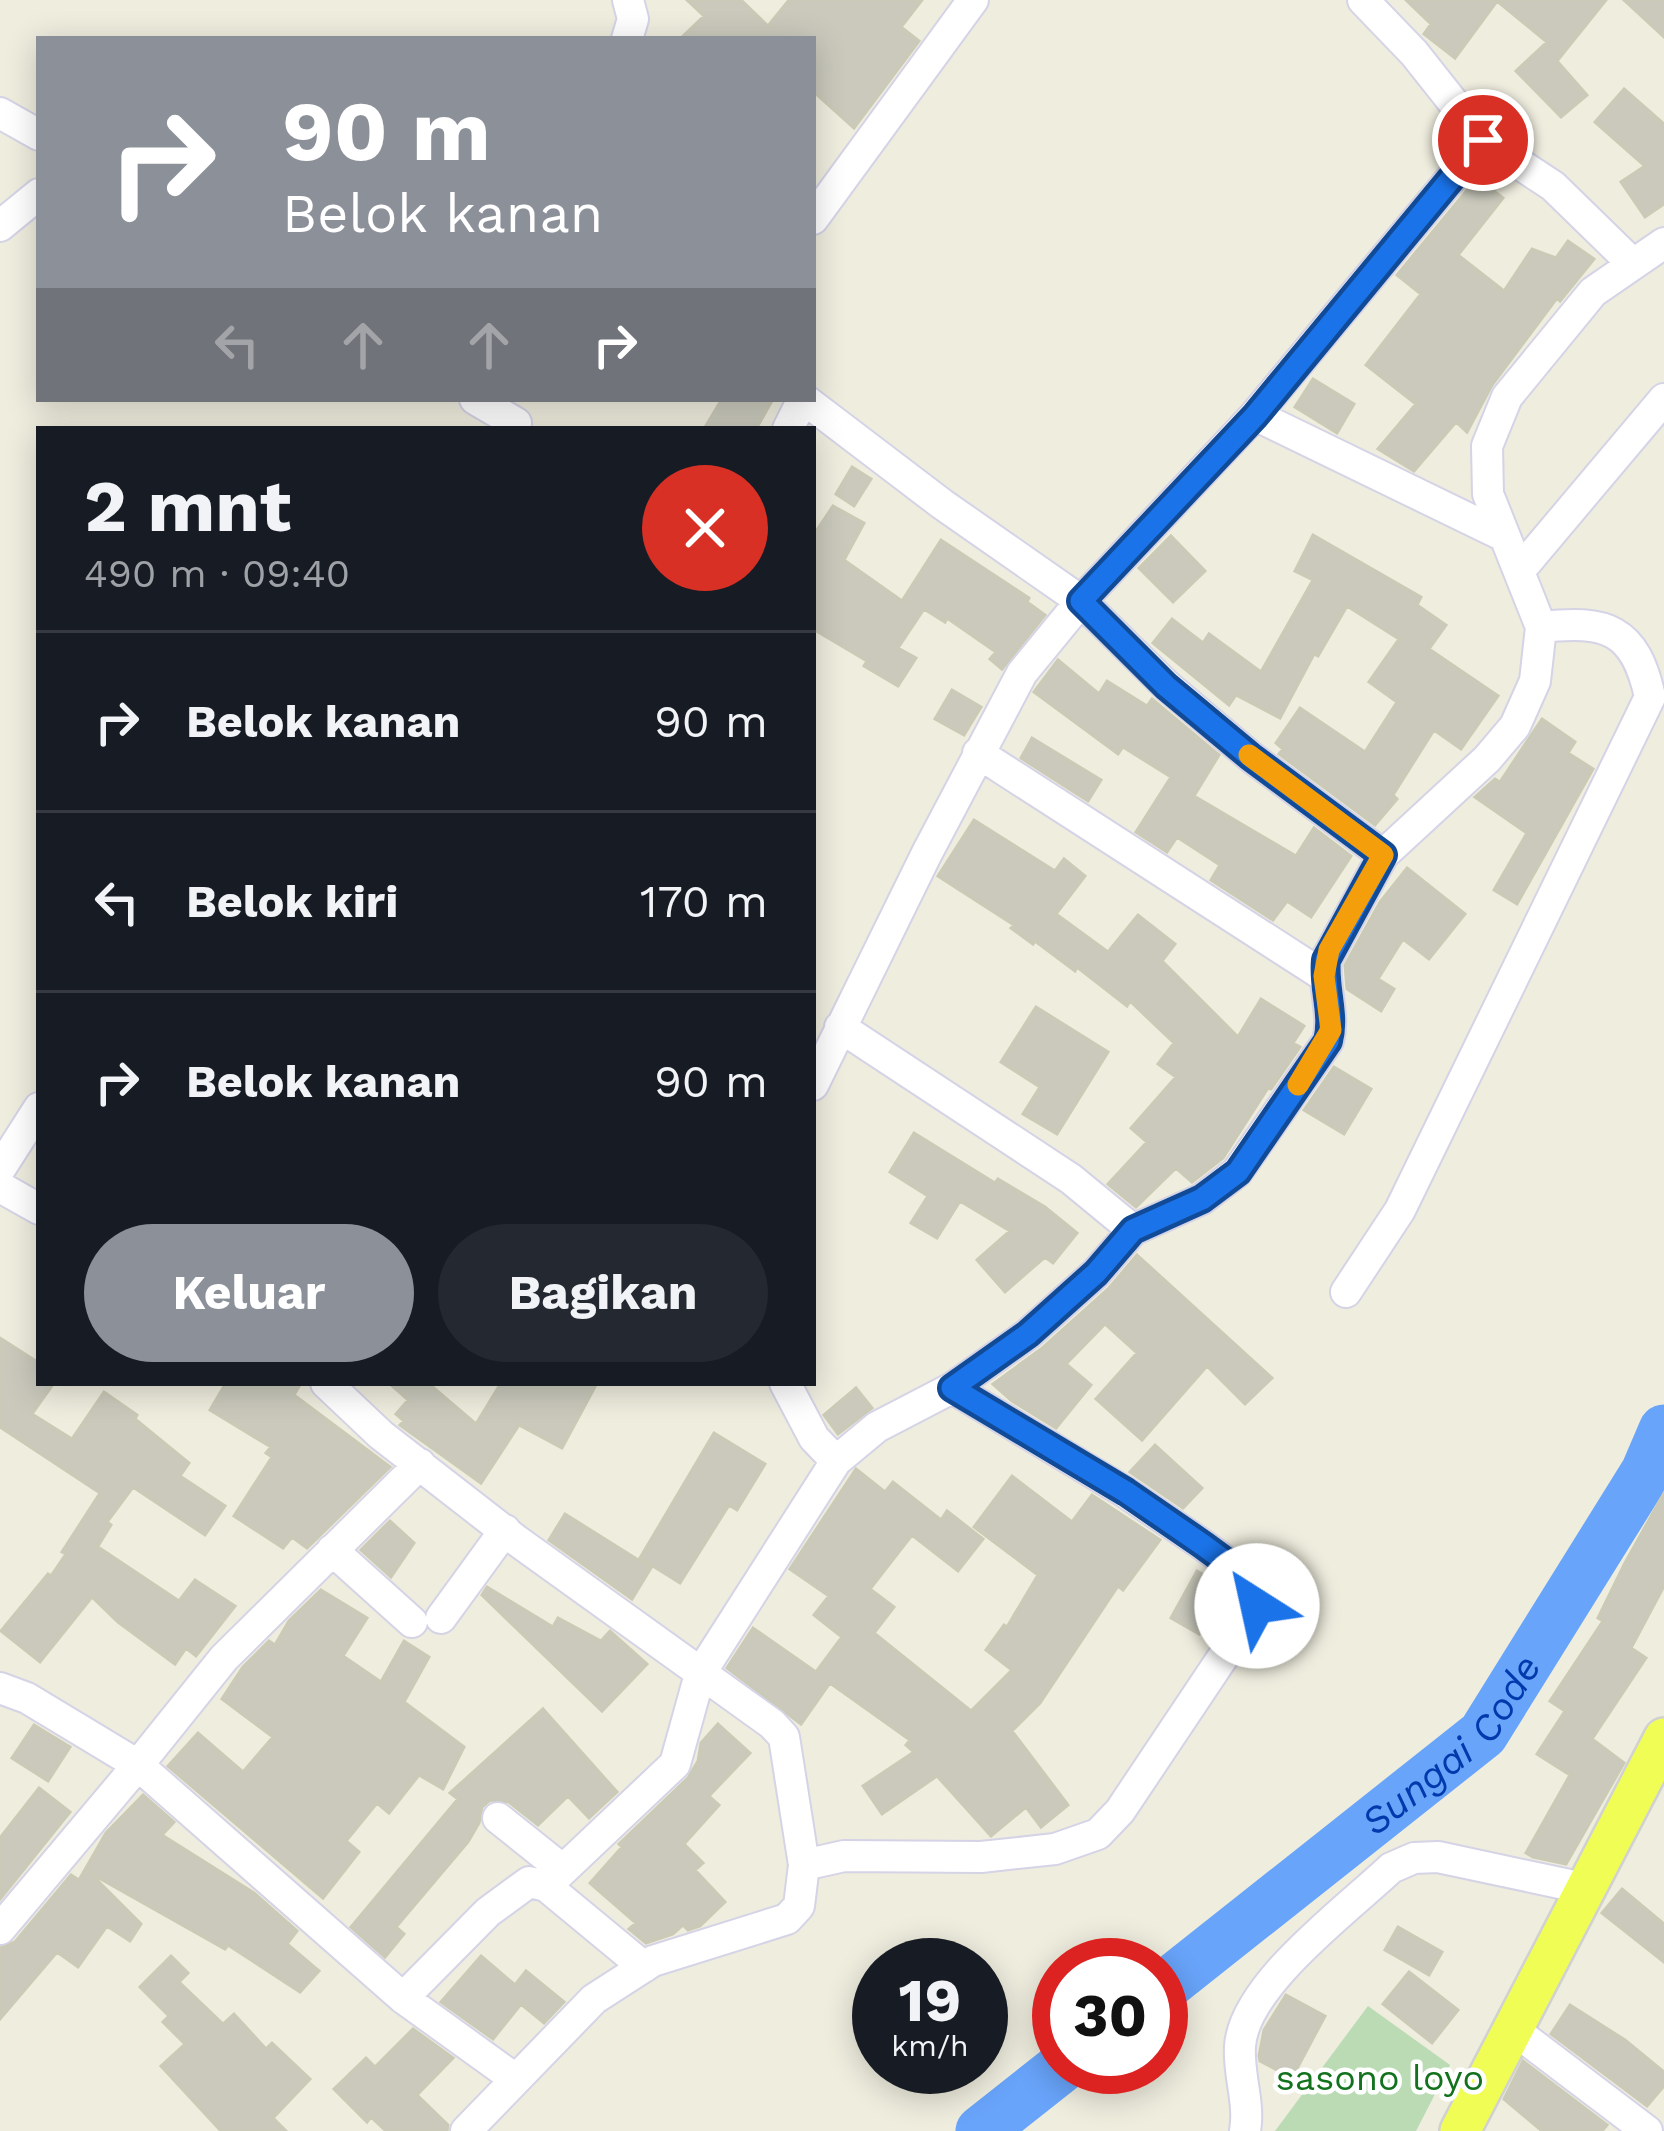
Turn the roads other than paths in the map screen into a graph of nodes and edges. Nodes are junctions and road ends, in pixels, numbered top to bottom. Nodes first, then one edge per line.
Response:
1 (628, 0) edge
2 (973, 0) edge
3 (1363, 0) edge
4 (628, 36) edge
5 (0, 113) edge
6 (36, 133) edge
7 (1483, 140) junction
8 (36, 196) edge
9 (816, 215) edge
10 (0, 226) edge
11 (1664, 243) edge
12 (1633, 264) junction
13 (1664, 400) edge
14 (482, 402) edge
15 (808, 402) edge
16 (1255, 416) junction
17 (519, 417) edge
18 (1504, 536) junction
19 (1520, 570) junction
20 (1081, 601) junction
21 (1541, 627) junction
22 (978, 753) junction
23 (1383, 855) junction
24 (1324, 976) junction
25 (840, 1028) junction
26 (816, 1079) edge
27 (36, 1113) edge
28 (0, 1169) edge
29 (0, 1187) edge
30 (36, 1207) edge
31 (1133, 1230) junction
32 (1346, 1292) dead end
33 (329, 1386) edge
34 (787, 1386) edge
35 (952, 1388) junction
36 (836, 1461) junction
37 (420, 1464) junction
38 (505, 1530) junction
39 (332, 1550) junction
40 (700, 1674) junction
41 (0, 1688) edge
42 (1664, 1738) edge
43 (138, 1765) junction
44 (498, 1818) dead end
45 (804, 1865) junction
46 (555, 1878) junction
47 (1588, 1888) junction
48 (0, 1929) edge
49 (644, 1967) junction
50 (403, 1998) junction
51 (1514, 2030) junction
52 (514, 2078) junction
53 (466, 2131) edge
54 (1245, 2131) edge
55 (1460, 2131) edge
56 (1647, 2131) edge

1 - 4 street
2 - 9 street
3 - 7 street
5 - 6 street
7 - 12 street
7 - 16 street
8 - 10 street
11 - 12 street
12 - 18 street
13 - 19 street
14 - 17 street
15 - 20 street
16 - 18 street
16 - 20 street
18 - 19 street
19 - 21 street
20 - 22 street
20 - 23 street
21 - 23 street
21 - 32 street
22 - 24 street
22 - 25 street
23 - 24 street
24 - 31 street
25 - 26 street
25 - 31 street
27 - 28 street
29 - 30 street
31 - 35 street
33 - 37 street
34 - 36 street
35 - 36 street
35 - 45 street
36 - 40 street
37 - 38 street
37 - 39 street
38 - 39 street
38 - 40 street
39 - 43 street
40 - 45 street
40 - 46 street
41 - 43 street
42 - 47 main road
43 - 48 street
43 - 50 street
44 - 46 street
45 - 49 street
46 - 49 street
46 - 50 street
47 - 51 main road
47 - 54 street
49 - 52 street
50 - 52 street
51 - 55 main road
51 - 56 street
52 - 53 street

